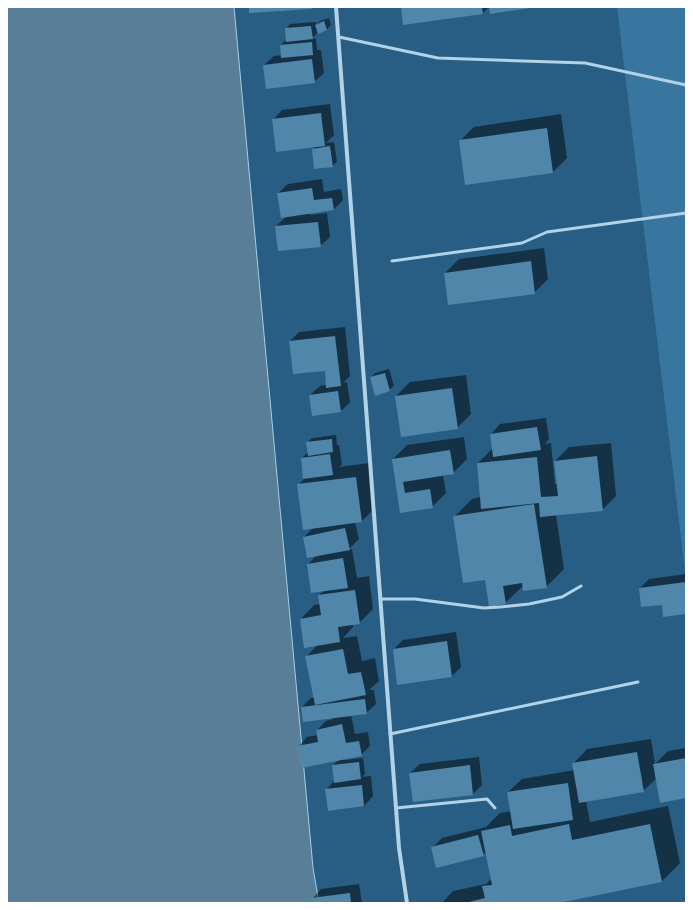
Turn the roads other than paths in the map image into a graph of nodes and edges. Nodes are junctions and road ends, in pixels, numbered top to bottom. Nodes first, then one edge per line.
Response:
1 (336, 7) edge
2 (339, 37) junction
3 (686, 85) edge
4 (686, 213) edge
5 (392, 261) dead end
6 (581, 586) dead end
7 (381, 599) junction
8 (638, 682) dead end
9 (390, 734) junction
10 (396, 808) junction
11 (495, 808) dead end
12 (407, 903) edge

1 - 2 street
2 - 3 lane
2 - 7 street
4 - 5 lane
6 - 7 lane
7 - 9 street
8 - 9 lane
9 - 10 street
10 - 11 lane
10 - 12 street

